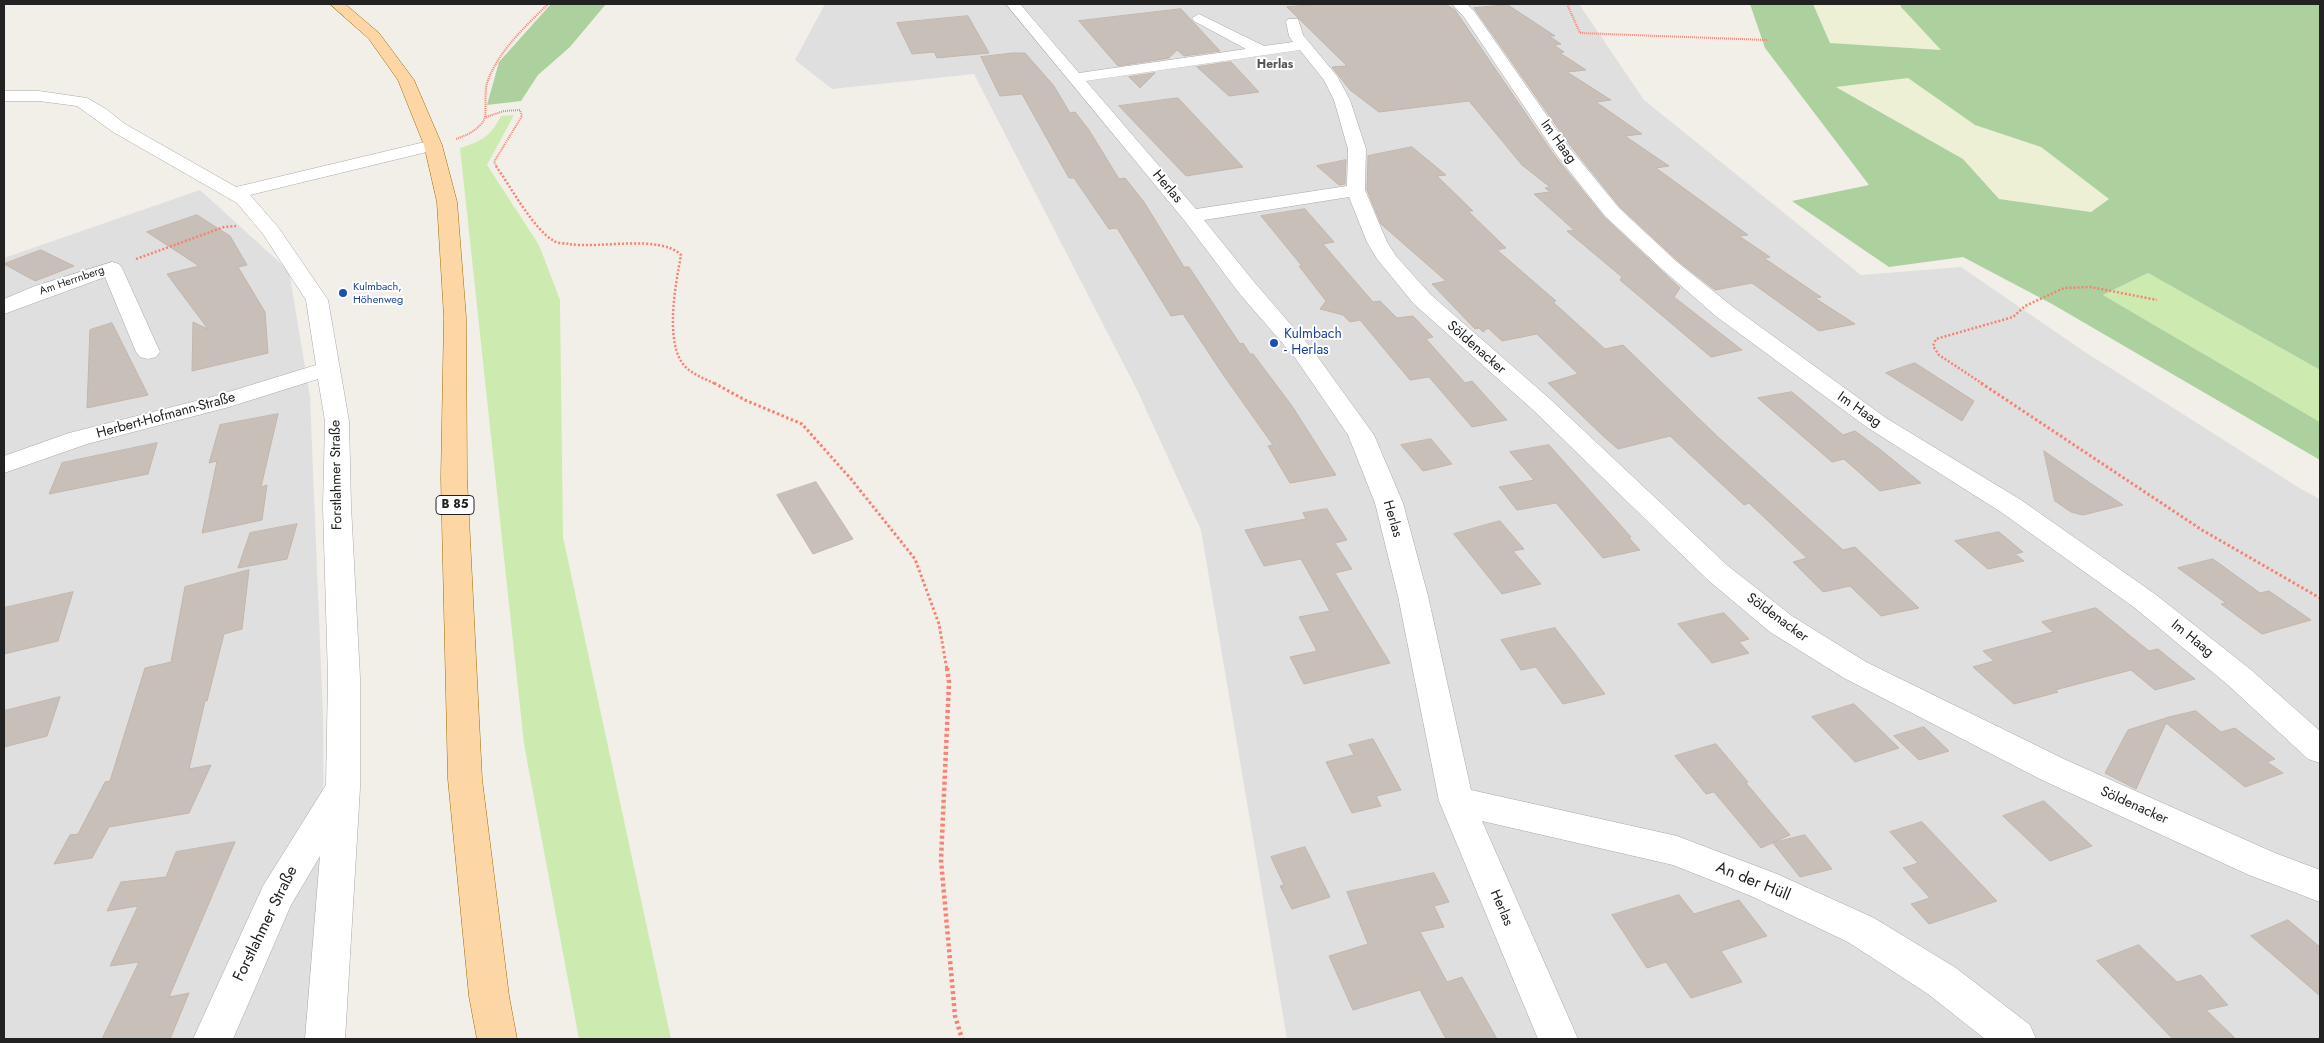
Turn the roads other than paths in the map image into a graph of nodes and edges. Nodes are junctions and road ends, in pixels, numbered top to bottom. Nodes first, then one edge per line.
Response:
1 (337, 4) edge
2 (1012, 4) edge
3 (1459, 4) edge
4 (1199, 18) dead end
5 (1263, 52) junction
6 (1074, 78) junction
7 (4, 96) edge
8 (433, 144) junction
9 (1356, 190) junction
10 (233, 193) junction
11 (1192, 216) junction
12 (4, 307) edge
13 (148, 352) dead end
14 (329, 368) junction
15 (4, 466) edge
16 (2320, 750) edge
17 (343, 788) junction
18 (1456, 802) junction
19 (2320, 886) edge
20 (213, 1039) edge
21 (325, 1039) edge
22 (497, 1039) edge
23 (1558, 1039) edge
24 (2016, 1039) edge

1 - 8 main road, B 85
2 - 6 street, Herlas
3 - 16 street, Im Haag
4 - 5 street
5 - 6 street
5 - 9 street, Söldenacker
6 - 11 street, Herlas
7 - 10 street, Forstlahmer Straße
8 - 10 street
8 - 22 main road, B 85
9 - 11 street
9 - 19 street, Söldenacker
10 - 14 street, Forstlahmer Straße
11 - 18 street, Herlas
12 - 13 street, Am Herrnberg
14 - 15 street, Herbert-Hofmann-Straße
14 - 17 street, Forstlahmer Straße
17 - 20 street, Forstlahmer Straße
17 - 21 street, Forstlahmer Straße
18 - 23 street, Herlas
18 - 24 street, An der Hüll

